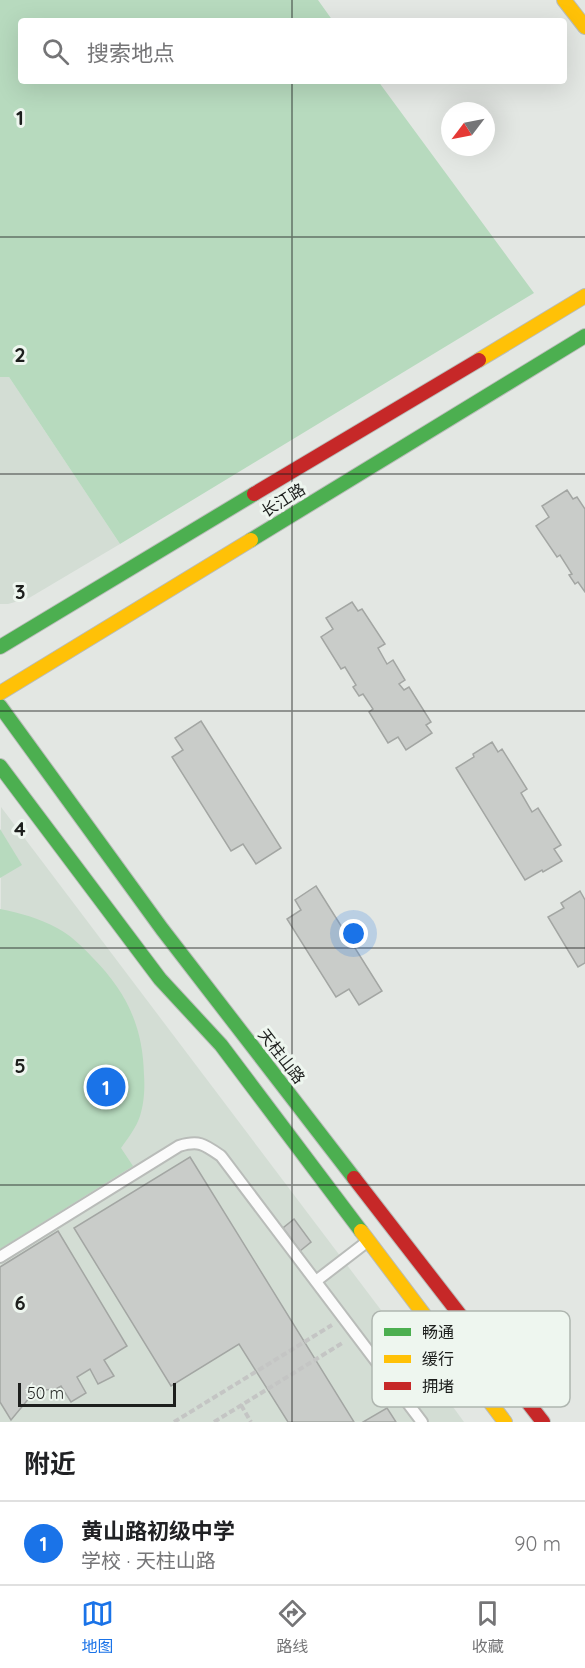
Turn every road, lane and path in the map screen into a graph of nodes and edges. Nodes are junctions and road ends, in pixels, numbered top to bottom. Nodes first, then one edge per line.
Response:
1 (564, 0) edge
2 (585, 27) edge
3 (585, 296) edge
4 (585, 336) edge
5 (0, 647) edge
6 (0, 693) edge
7 (0, 706) edge
8 (0, 766) edge
9 (369, 1241) junction
10 (0, 1257) edge
11 (316, 1281) junction
12 (421, 1311) edge
13 (457, 1311) edge
14 (343, 1317) junction
15 (356, 1335) junction
16 (372, 1356) edge
17 (241, 1405) junction
18 (411, 1407) edge
19 (494, 1407) edge
20 (531, 1407) edge
21 (174, 1422) edge
22 (214, 1422) edge
23 (251, 1422) edge
24 (422, 1422) edge
25 (505, 1422) edge
26 (543, 1422) edge

1 - 2 street
3 - 5 street, 长江路
4 - 6 street, 长江路
7 - 13 street, 天柱山路
8 - 9 street
9 - 11 lane
9 - 12 street
10 - 11 lane
11 - 14 lane
14 - 15 lane
14 - 21 path
15 - 16 lane
15 - 17 path
17 - 22 path
17 - 23 path
18 - 24 lane
19 - 25 street
20 - 26 street, 天柱山路

